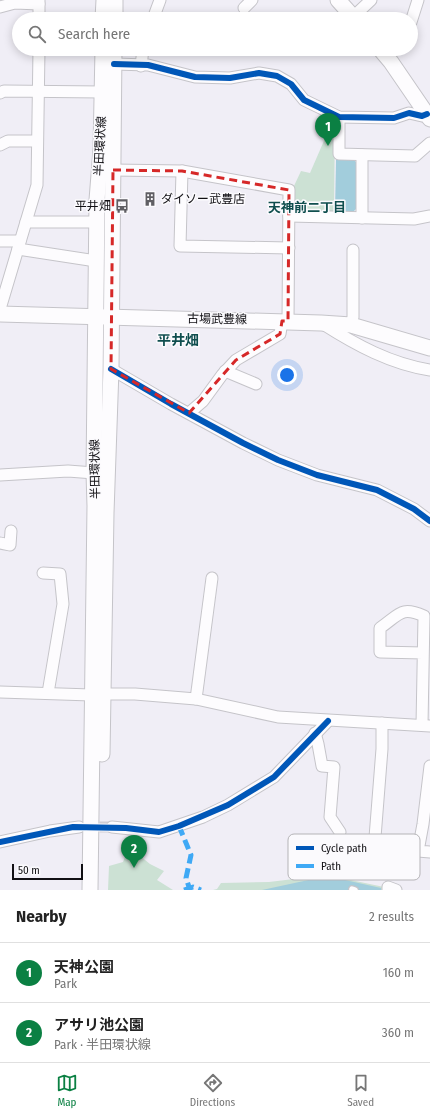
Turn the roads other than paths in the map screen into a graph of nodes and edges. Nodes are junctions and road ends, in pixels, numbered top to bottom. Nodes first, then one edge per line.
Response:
1 (104, 0) edge
2 (115, 0) edge
3 (160, 0) edge
4 (338, 0) edge
5 (371, 0) edge
6 (418, 0) edge
7 (39, 2) edge
8 (0, 8) edge
9 (103, 12) edge
10 (115, 12) edge
11 (156, 12) edge
12 (349, 12) edge
13 (360, 12) edge
14 (414, 12) edge
15 (39, 56) edge
16 (103, 56) edge
17 (114, 56) edge
18 (142, 56) edge
19 (386, 56) edge
20 (114, 64) junction
21 (141, 66) junction
22 (38, 91) junction
23 (102, 92) junction
24 (0, 93) edge
25 (428, 116) edge
26 (340, 117) junction
27 (37, 141) junction
28 (430, 143) edge
29 (0, 145) edge
30 (362, 155) junction
31 (113, 170) junction
32 (182, 171) junction
33 (289, 216) junction
34 (430, 216) edge
35 (362, 218) junction
36 (26, 222) junction
37 (97, 222) junction
38 (0, 241) edge
39 (19, 245) junction
40 (289, 248) junction
41 (353, 250) dead end
42 (96, 261) junction
43 (0, 309) edge
44 (0, 314) edge
45 (96, 317) junction
46 (112, 317) junction
47 (285, 321) junction
48 (321, 323) junction
49 (351, 325) junction
50 (430, 348) edge
51 (112, 369) junction
52 (430, 370) edge
53 (225, 371) junction
54 (256, 384) dead end
55 (189, 414) junction
56 (94, 472) junction
57 (0, 475) edge
58 (430, 521) edge
59 (11, 531) dead end
60 (0, 543) edge
61 (43, 573) dead end
62 (212, 578) dead end
63 (423, 653) junction
64 (0, 692) edge
65 (48, 693) junction
66 (97, 694) junction
67 (196, 699) junction
68 (328, 721) junction
69 (382, 723) junction
70 (426, 725) edge
71 (315, 733) junction
72 (430, 766) edge
73 (79, 827) tunnel mouth
74 (112, 827) tunnel mouth
75 (340, 832) dead end
76 (375, 834) edge
77 (420, 840) edge
78 (0, 842) edge
79 (420, 851) edge
80 (430, 852) edge
81 (90, 890) edge
82 (99, 890) edge
83 (388, 890) edge
84 (396, 890) edge

1 - 9 main road
2 - 10 main road
3 - 11 street
4 - 12 main road
5 - 13 street
6 - 14 street
7 - 8 street
15 - 22 street
16 - 23 main road, 半田環状線
17 - 20 main road, 半田環状線
18 - 21 street
19 - 25 main road
20 - 21 street
20 - 31 main road, 半田環状線
21 - 26 street
22 - 23 street
22 - 24 street
22 - 27 street
23 - 37 main road, 半田環状線
25 - 26 street
26 - 30 street
27 - 29 street
27 - 36 street
28 - 30 street
30 - 35 street
31 - 32 street
31 - 46 main road, 半田環状線
32 - 33 street
32 - 40 street
33 - 35 street
33 - 40 street
34 - 35 street
36 - 37 street
36 - 39 street
37 - 42 main road, 半田環状線
38 - 39 street
39 - 42 street
39 - 43 street
40 - 47 street
41 - 49 street
42 - 45 main road, 半田環状線
44 - 45 main road, 古場武豊線
45 - 46 main road, 古場武豊線
45 - 56 main road, 半田環状線
46 - 47 main road, 古場武豊線
46 - 51 main road, 半田環状線
47 - 48 main road, 古場武豊線
47 - 53 street
48 - 49 main road, 古場武豊線
48 - 52 street
49 - 50 main road, 古場武豊線
51 - 55 street
51 - 66 main road, 半田環状線
53 - 54 street
53 - 55 street
55 - 58 street
56 - 57 street
56 - 66 main road, 半田環状線
59 - 60 street
61 - 65 street
62 - 67 street
63 - 63 street
63 - 70 street
64 - 65 street
65 - 66 street
66 - 67 street
66 - 81 main road, 半田環状線
66 - 82 main road, 半田環状線
67 - 68 street
68 - 69 street
68 - 71 street
69 - 70 street
69 - 76 street
71 - 74 street
71 - 75 street
72 - 77 street
73 - 78 street
79 - 80 street
83 - 84 street

